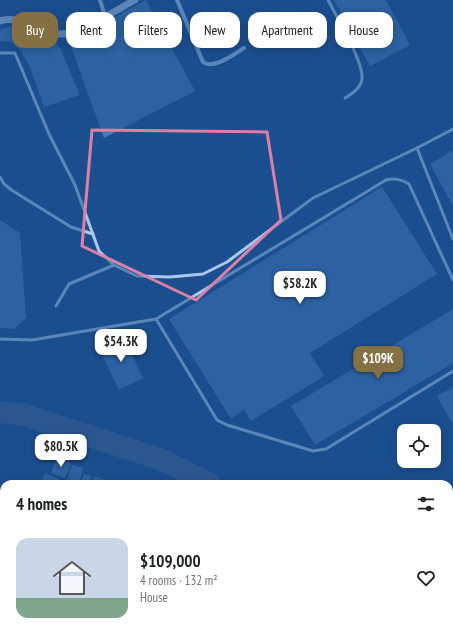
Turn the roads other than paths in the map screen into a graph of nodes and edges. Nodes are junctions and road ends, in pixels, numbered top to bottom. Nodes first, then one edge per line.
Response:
1 (100, 0) edge
2 (135, 0) edge
3 (177, 0) edge
4 (328, 0) edge
5 (104, 12) edge
6 (112, 12) edge
7 (0, 21) edge
8 (66, 34) edge
9 (244, 48) dead end
10 (0, 53) edge
11 (345, 98) dead end
12 (453, 129) edge
13 (417, 148) junction
14 (0, 177) edge
15 (93, 234) junction
16 (453, 240) edge
17 (114, 265) junction
18 (453, 280) edge
19 (56, 306) dead end
20 (156, 319) junction
21 (0, 339) edge
22 (453, 371) edge

1 - 5 street
2 - 6 street
3 - 9 street
4 - 11 lane
7 - 8 street
10 - 15 lane
12 - 13 lane
13 - 16 lane
13 - 17 lane
14 - 15 lane
15 - 17 lane
17 - 19 lane
18 - 20 lane
20 - 21 lane
20 - 22 lane

